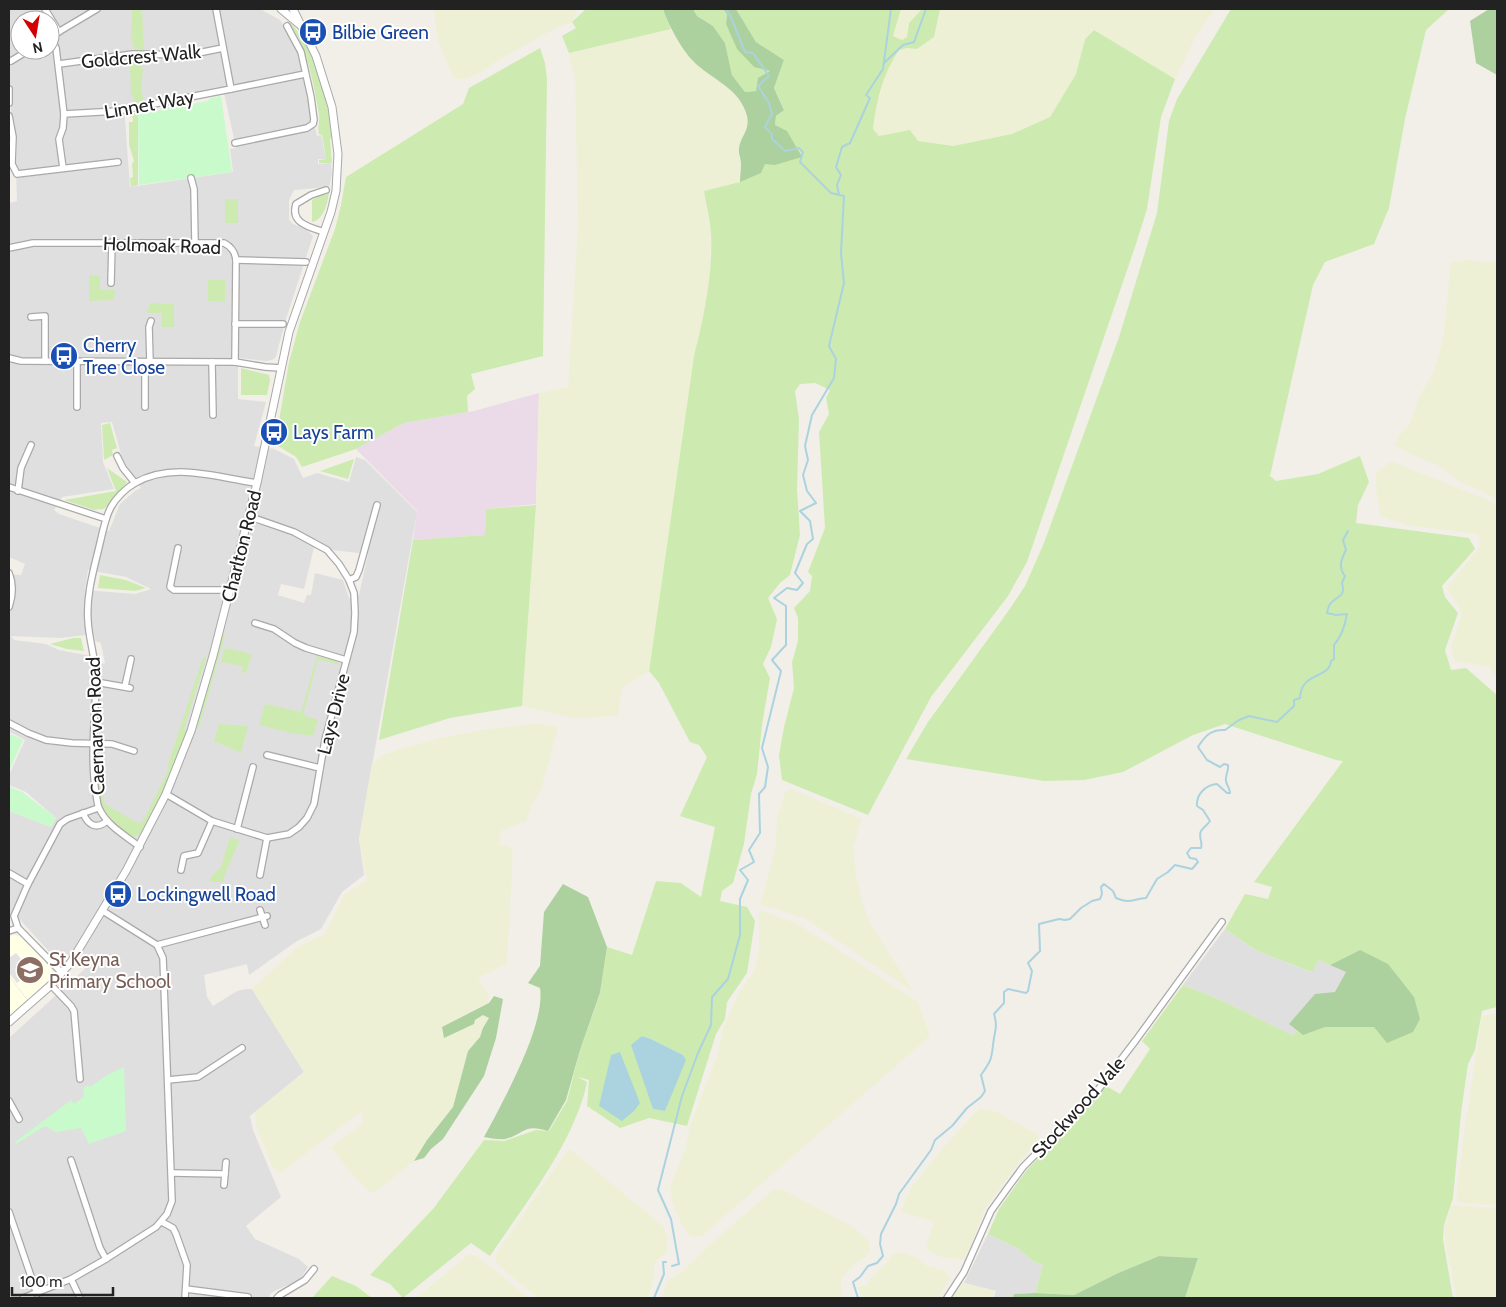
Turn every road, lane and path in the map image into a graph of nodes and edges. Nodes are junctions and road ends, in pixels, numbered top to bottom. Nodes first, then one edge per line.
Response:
1 (97, 9) edge
2 (216, 9) edge
3 (281, 9) edge
4 (293, 9) edge
5 (287, 26) dead end
6 (301, 26) junction
7 (60, 31) edge
8 (223, 48) junction
9 (58, 60) edge
10 (59, 64) junction
11 (305, 74) junction
12 (231, 88) junction
13 (9, 89) edge
14 (9, 103) edge
15 (64, 114) junction
16 (9, 116) edge
17 (235, 143) dead end
18 (118, 162) dead end
19 (63, 168) junction
20 (191, 178) dead end
21 (326, 190) dead end
22 (324, 232) junction
23 (112, 242) junction
24 (195, 243) junction
25 (9, 248) edge
26 (236, 260) junction
27 (306, 262) dead end
28 (111, 283) dead end
29 (31, 317) dead end
30 (150, 321) dead end
31 (235, 324) junction
32 (283, 324) dead end
33 (9, 358) edge
34 (45, 361) junction
35 (77, 361) junction
36 (147, 362) junction
37 (212, 362) junction
38 (235, 362) junction
39 (281, 368) junction
40 (77, 407) dead end
41 (144, 407) dead end
42 (213, 415) dead end
43 (30, 445) dead end
44 (117, 456) dead end
45 (135, 483) junction
46 (257, 484) junction
47 (9, 488) edge
48 (18, 491) junction
49 (377, 505) dead end
50 (248, 516) junction
51 (106, 519) junction
52 (178, 548) dead end
53 (9, 573) edge
54 (349, 580) junction
55 (230, 590) junction
56 (9, 607) edge
57 (255, 623) dead end
58 (131, 659) dead end
59 (346, 660) junction
60 (96, 682) junction
61 (9, 723) edge
62 (94, 743) junction
63 (134, 751) dead end
64 (267, 756) dead end
65 (253, 767) dead end
66 (320, 768) junction
67 (166, 794) junction
68 (98, 808) junction
69 (83, 813) junction
70 (107, 821) junction
71 (212, 821) junction
72 (237, 829) junction
73 (267, 838) junction
74 (140, 846) junction
75 (181, 870) dead end
76 (9, 873) edge
77 (260, 875) dead end
78 (28, 884) junction
79 (260, 910) dead end
80 (103, 911) junction
81 (265, 917) junction
82 (1222, 922) dead end
83 (265, 925) dead end
84 (18, 928) junction
85 (9, 931) edge
86 (157, 945) junction
87 (62, 972) junction
88 (51, 985) junction
89 (9, 1022) edge
90 (242, 1048) dead end
91 (80, 1079) dead end
92 (168, 1080) junction
93 (9, 1101) edge
94 (19, 1119) dead end
95 (71, 1160) dead end
96 (226, 1162) dead end
97 (172, 1173) junction
98 (225, 1174) junction
99 (224, 1185) dead end
100 (9, 1212) edge
101 (162, 1222) junction
102 (106, 1259) junction
103 (314, 1269) dead end
104 (71, 1278) junction
105 (186, 1289) junction
106 (37, 1294) junction
107 (248, 1297) edge
108 (23, 1298) edge
109 (80, 1298) edge
110 (185, 1298) edge
111 (277, 1298) edge
112 (947, 1298) edge

1 - 7 street
2 - 8 street
3 - 6 street, Charlton Road
4 - 6 street, Charlton Road
5 - 11 street
6 - 22 street, Charlton Road
8 - 10 street, Goldcrest Walk
8 - 12 street
9 - 10 street
10 - 15 street
11 - 12 street, Linnet Way
11 - 17 street
12 - 15 street, Linnet Way
13 - 14 street
15 - 19 street
16 - 19 street
18 - 19 street
20 - 24 street
21 - 22 street
22 - 39 street, Charlton Road
23 - 24 street, Holmoak Road
23 - 25 street, Holmoak Road
23 - 28 street
24 - 26 street, Holmoak Road
26 - 27 street
26 - 31 street, Holmoak Road
29 - 34 street
30 - 36 street
31 - 32 street
31 - 38 street, Holmoak Road
33 - 34 street
34 - 35 street
35 - 36 street
35 - 40 street
36 - 37 street
36 - 41 street
37 - 38 street
37 - 42 street
38 - 39 street
39 - 46 street, Charlton Road
43 - 48 street
44 - 45 street
45 - 46 street, Caernarvon Road
45 - 51 street, Caernarvon Road
46 - 50 street, Charlton Road
47 - 48 street
48 - 51 street
49 - 54 street
50 - 54 street, Lays Drive
50 - 55 street, Charlton Road
51 - 60 street, Caernarvon Road
52 - 55 street
53 - 56 street
54 - 59 street, Lays Drive
55 - 67 street, Charlton Road
57 - 59 street, Lays Drive
58 - 60 street
59 - 66 street, Lays Drive
60 - 62 street, Caernarvon Road
61 - 62 street
62 - 63 street
62 - 68 street, Caernarvon Road
64 - 66 street, Lays Drive
65 - 72 street
66 - 73 street, Lays Drive
67 - 71 street, Lays Drive
67 - 74 street, Charlton Road
68 - 69 street
68 - 70 street
69 - 70 street
69 - 78 street
70 - 74 street
71 - 72 street, Lays Drive
71 - 75 street
72 - 73 street, Lays Drive
73 - 77 street
74 - 80 street, Charlton Road
76 - 78 street
78 - 84 street
79 - 81 street
80 - 86 street
80 - 87 street, Charlton Road
81 - 83 street
81 - 86 street
82 - 112 street, Stockwood Vale
84 - 85 street
84 - 87 street
86 - 92 street
87 - 88 street, Charlton Road
88 - 89 street, Charlton Road
88 - 91 street
90 - 92 street
92 - 97 street
93 - 94 street
95 - 102 street
96 - 98 street
97 - 98 street
97 - 101 street
98 - 99 street
100 - 106 street
101 - 102 street
101 - 105 street
102 - 104 street
103 - 111 street
104 - 106 street
104 - 109 street
105 - 107 street
105 - 110 street
106 - 108 street

